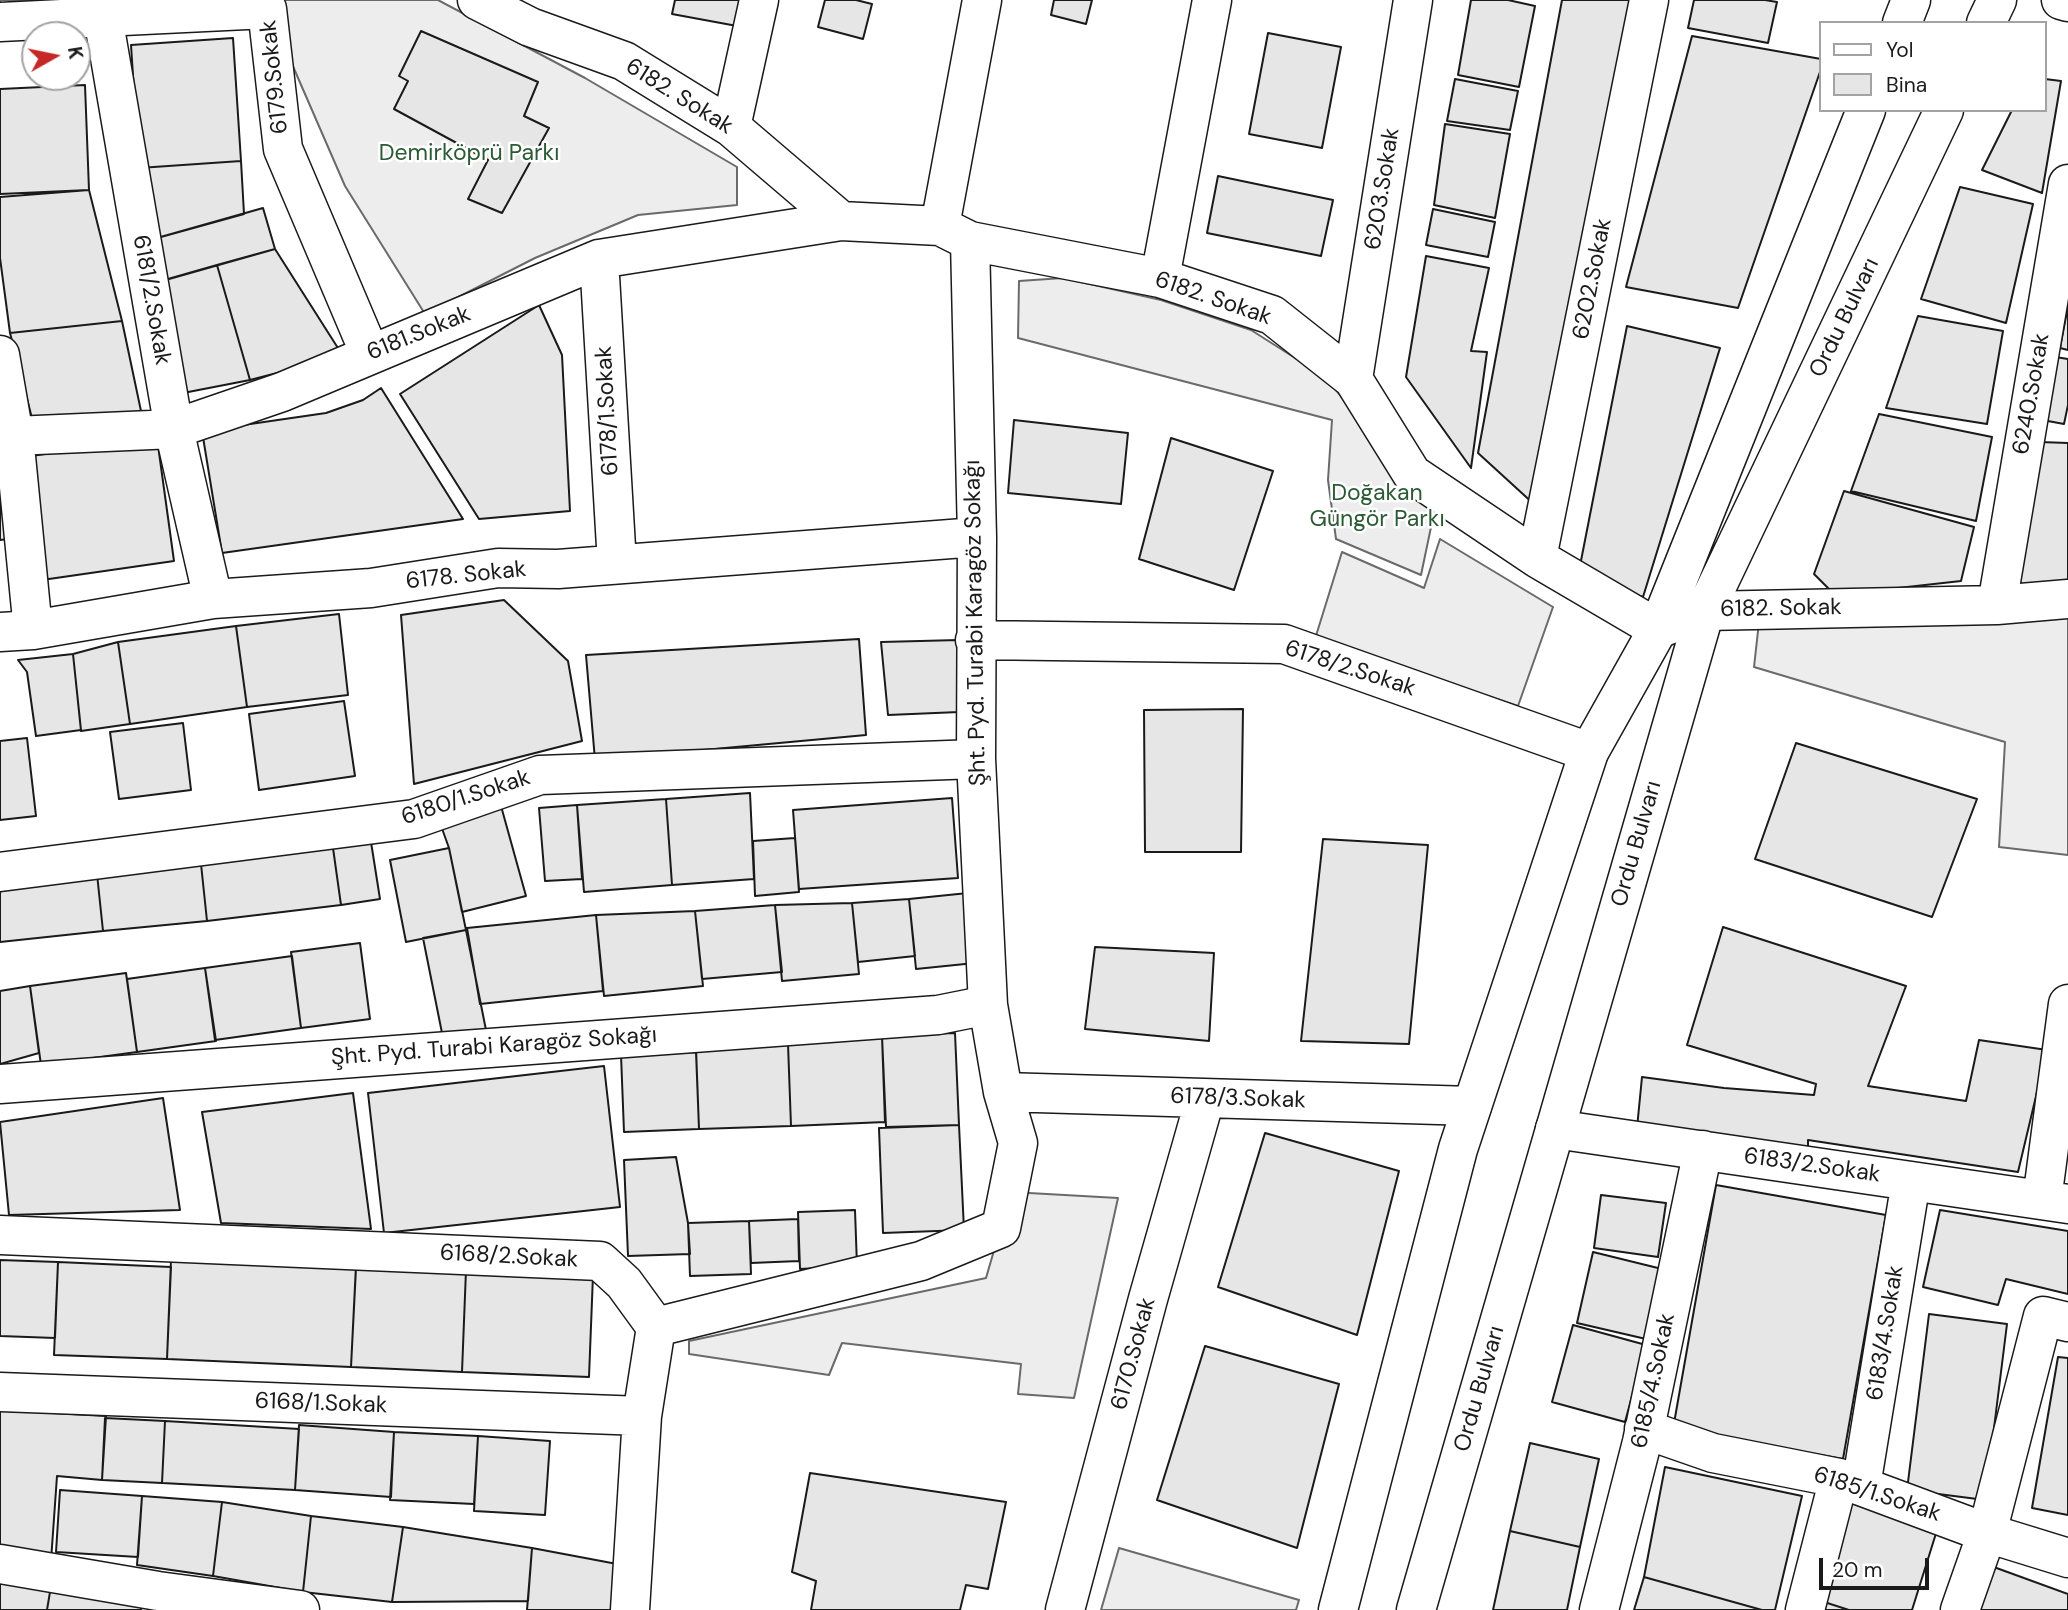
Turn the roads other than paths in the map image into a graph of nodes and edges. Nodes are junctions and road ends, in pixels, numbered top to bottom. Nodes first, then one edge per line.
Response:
1 (478, 0) edge
2 (759, 0) edge
3 (982, 0) edge
4 (1212, 0) edge
5 (1413, 0) edge
6 (1649, 0) edge
7 (1911, 0) edge
8 (1997, 0) edge
9 (2061, 0) edge
10 (2068, 2) edge
11 (103, 8) edge
12 (533, 14) edge
13 (1903, 21) edge
14 (1987, 21) edge
15 (0, 22) edge
16 (1865, 112) edge
17 (1943, 112) edge
18 (731, 127) junction
19 (2068, 184) edge
20 (841, 221) junction
21 (955, 234) junction
22 (599, 258) junction
23 (1160, 278) junction
24 (370, 354) junction
25 (0, 355) edge
26 (1353, 379) junction
27 (174, 429) junction
28 (7, 431) edge
29 (977, 537) junction
30 (1537, 558) junction
31 (617, 564) junction
32 (2068, 598) edge
33 (214, 599) junction
34 (1997, 605) junction
35 (1705, 611) junction
36 (1658, 629) junction
37 (17, 631) edge
38 (975, 640) junction
39 (1589, 752) junction
40 (976, 759) junction
41 (0, 872) edge
42 (988, 1005) junction
43 (2068, 1009) edge
44 (0, 1084) edge
45 (1003, 1092) junction
46 (1205, 1099) junction
47 (1472, 1106) junction
48 (1555, 1129) junction
49 (1703, 1150) junction
50 (1911, 1181) junction
51 (2055, 1202) edge
52 (0, 1235) edge
53 (2068, 1322) edge
54 (656, 1327) junction
55 (0, 1391) edge
56 (642, 1416) junction
57 (1644, 1429) junction
58 (1850, 1482) junction
59 (1987, 1533) junction
60 (2068, 1558) edge
61 (0, 1564) edge
62 (178, 1601) edge
63 (300, 1610) edge
64 (630, 1610) edge
65 (1065, 1610) edge
66 (1338, 1610) edge
67 (1416, 1610) edge
68 (1599, 1610) edge
69 (1805, 1610) edge
70 (1960, 1610) edge

1 - 12 street, 6182. Sokak
2 - 18 street
3 - 21 street, Şht. Pyd. Turabi Karagöz Sokağı
4 - 23 street
5 - 26 street, 6203.Sokak
6 - 30 street, 6202.Sokak
7 - 13 street
8 - 14 street
9 - 10 street
11 - 15 street, 6179.Sokak
11 - 24 street, 6179.Sokak
11 - 27 street, 6181/2.Sokak
12 - 18 street, 6182. Sokak
16 - 36 street
17 - 35 street, Ordu Bulvarı
18 - 20 street, 6182. Sokak
19 - 34 street, 6240.Sokak
20 - 21 street, 6182. Sokak
20 - 22 street, 6181.Sokak
21 - 23 street, 6182. Sokak
21 - 29 street, Şht. Pyd. Turabi Karagöz Sokağı
22 - 24 street, 6181.Sokak
22 - 31 street, 6178/1.Sokak
23 - 26 street, 6182. Sokak
24 - 27 street, 6181.Sokak
25 - 28 street
26 - 30 street, 6182. Sokak
27 - 28 street, 6181.Sokak
27 - 33 street, 6181/2.Sokak
28 - 37 street
29 - 31 street, 6178. Sokak
29 - 38 street, Şht. Pyd. Turabi Karagöz Sokağı
30 - 36 street, 6182. Sokak
31 - 33 street, 6178. Sokak
32 - 34 street, 6182. Sokak
33 - 37 street, 6178. Sokak
34 - 35 street, 6182. Sokak
35 - 36 street, 6182. Sokak
35 - 48 street, Ordu Bulvarı
36 - 39 street
38 - 39 street, 6178/2.Sokak
38 - 40 street, Şht. Pyd. Turabi Karagöz Sokağı
39 - 47 street
40 - 41 street, 6180/1.Sokak
40 - 42 street, Şht. Pyd. Turabi Karagöz Sokağı
42 - 44 street, Şht. Pyd. Turabi Karagöz Sokağı
42 - 45 street, Şht. Pyd. Turabi Karagöz Sokağı
43 - 51 street
45 - 46 street, 6178/3.Sokak
45 - 54 street
46 - 47 street, 6178/3.Sokak
46 - 65 street, 6170.Sokak
47 - 66 street
48 - 49 street, 6183/2.Sokak
48 - 67 street, Ordu Bulvarı
49 - 50 street, 6183/2.Sokak
49 - 57 street, 6185/4.Sokak
50 - 51 street, 6183/2.Sokak
50 - 58 street, 6183/4.Sokak
52 - 54 street, 6168/2.Sokak
53 - 59 street
54 - 56 street
55 - 56 street, 6168/1.Sokak
56 - 64 street
57 - 58 street, 6185/1.Sokak
57 - 68 street, 6185/4.Sokak
58 - 59 street, 6185/1.Sokak
58 - 69 street, 6183/4.Sokak
59 - 60 street, 6185/1.Sokak
59 - 70 street
61 - 62 street
62 - 63 street

